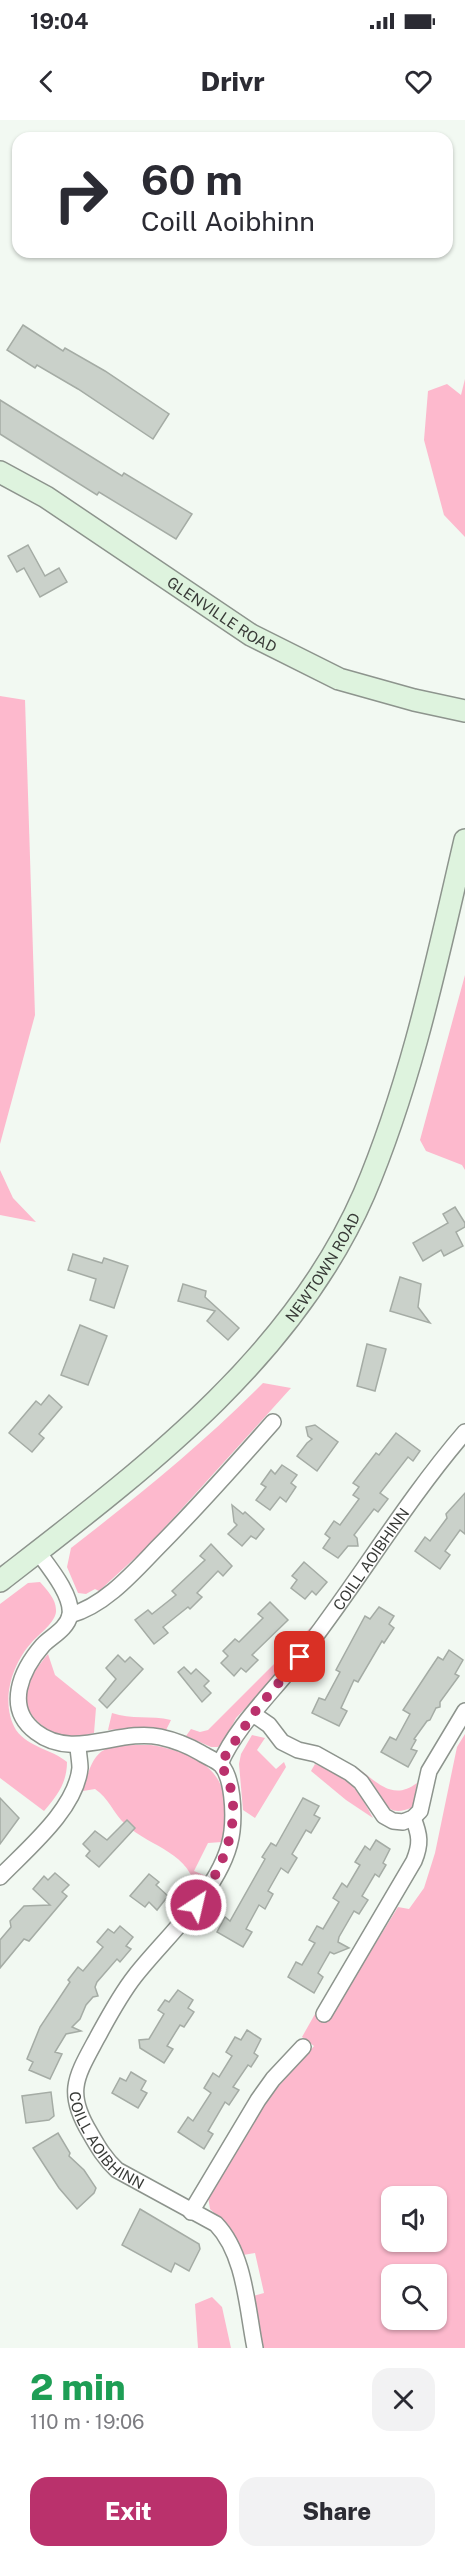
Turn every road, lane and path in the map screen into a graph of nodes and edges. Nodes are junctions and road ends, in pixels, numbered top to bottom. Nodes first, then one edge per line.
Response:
1 (0, 472) edge
2 (465, 711) edge
3 (465, 840) edge
4 (273, 1422) dead end
5 (465, 1432) edge
6 (38, 1552) junction
7 (0, 1581) edge
8 (70, 1615) junction
9 (465, 1710) edge
10 (253, 1714) junction
11 (78, 1745) junction
12 (220, 1764) junction
13 (413, 1818) junction
14 (0, 1877) edge
15 (324, 2014) dead end
16 (303, 2047) dead end
17 (191, 2211) junction
18 (254, 2346) edge

1 - 2 main road, GLENVILLE ROAD
3 - 6 main road, NEWTOWN ROAD
4 - 8 street
5 - 10 street, COILL AOIBHINN
6 - 7 main road, NEWTOWN ROAD
6 - 8 street
8 - 11 street
9 - 13 street
10 - 12 street, COILL AOIBHINN
10 - 13 street
11 - 12 street
11 - 14 street
12 - 17 street, COILL AOIBHINN
13 - 15 street
16 - 17 street
17 - 18 street, COILL AOIBHINN

